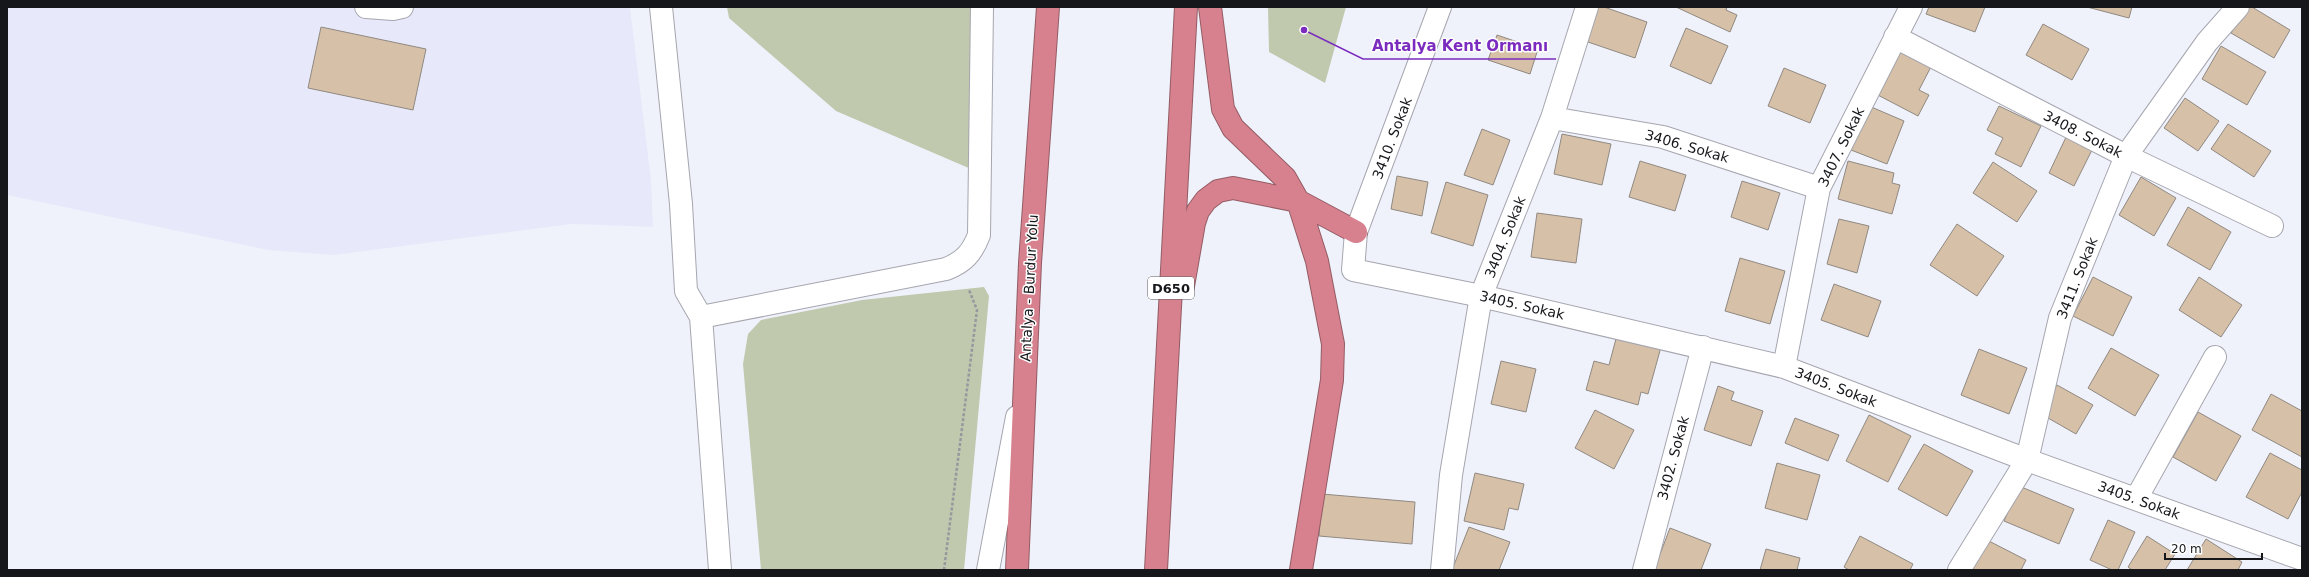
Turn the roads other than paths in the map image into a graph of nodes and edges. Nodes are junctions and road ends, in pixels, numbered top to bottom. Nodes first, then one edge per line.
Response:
1 (366, 7) edge
2 (402, 7) edge
3 (661, 7) edge
4 (982, 7) edge
5 (1048, 7) edge
6 (1186, 7) edge
7 (1210, 7) edge
8 (1440, 7) edge
9 (1586, 7) edge
10 (1911, 7) edge
11 (2238, 7) edge
12 (1895, 37) junction
13 (1552, 118) junction
14 (2126, 156) junction
15 (1819, 188) junction
16 (1298, 201) junction
17 (2272, 226) dead end
18 (1356, 232) junction
19 (1353, 270) joint
20 (1481, 296) junction
21 (701, 317) junction
22 (1703, 347) junction
23 (2215, 356) dead end
24 (1784, 367) junction
25 (1024, 376) junction
26 (1165, 382) junction
27 (2027, 460) junction
28 (2136, 499) junction
29 (2302, 559) edge
30 (720, 570) edge
31 (988, 570) edge
32 (1017, 570) edge
33 (1156, 570) edge
34 (1301, 570) edge
35 (1442, 570) edge
36 (1644, 570) edge
37 (1960, 570) edge

1 - 2 street
3 - 21 street
4 - 21 street
5 - 25 highway, Antalya - Burdur Yolu
6 - 26 highway, D650
7 - 16 highway
8 - 18 street, 3410. Sokak
9 - 13 street, 3404. Sokak
10 - 12 street, 3407. Sokak
11 - 14 street, 3411. Sokak
12 - 14 street, 3408. Sokak
12 - 15 street, 3407. Sokak
13 - 15 street, 3406. Sokak
13 - 20 street, 3404. Sokak
14 - 17 street, 3408. Sokak
14 - 27 street, 3411. Sokak
15 - 24 street, 3407. Sokak
16 - 18 highway
16 - 26 highway
16 - 34 highway
18 - 19 street, 3410. Sokak
19 - 20 street, 3405. Sokak
20 - 22 street, 3405. Sokak
20 - 35 street, 3404. Sokak
21 - 30 street
22 - 24 street, 3405. Sokak
22 - 36 street, 3402. Sokak
23 - 28 street
24 - 27 street, 3405. Sokak
25 - 31 street
25 - 32 highway, Antalya - Burdur Yolu
26 - 33 highway, D650
27 - 28 street, 3405. Sokak
27 - 37 street, 3411. Sokak
28 - 29 street, 3405. Sokak

